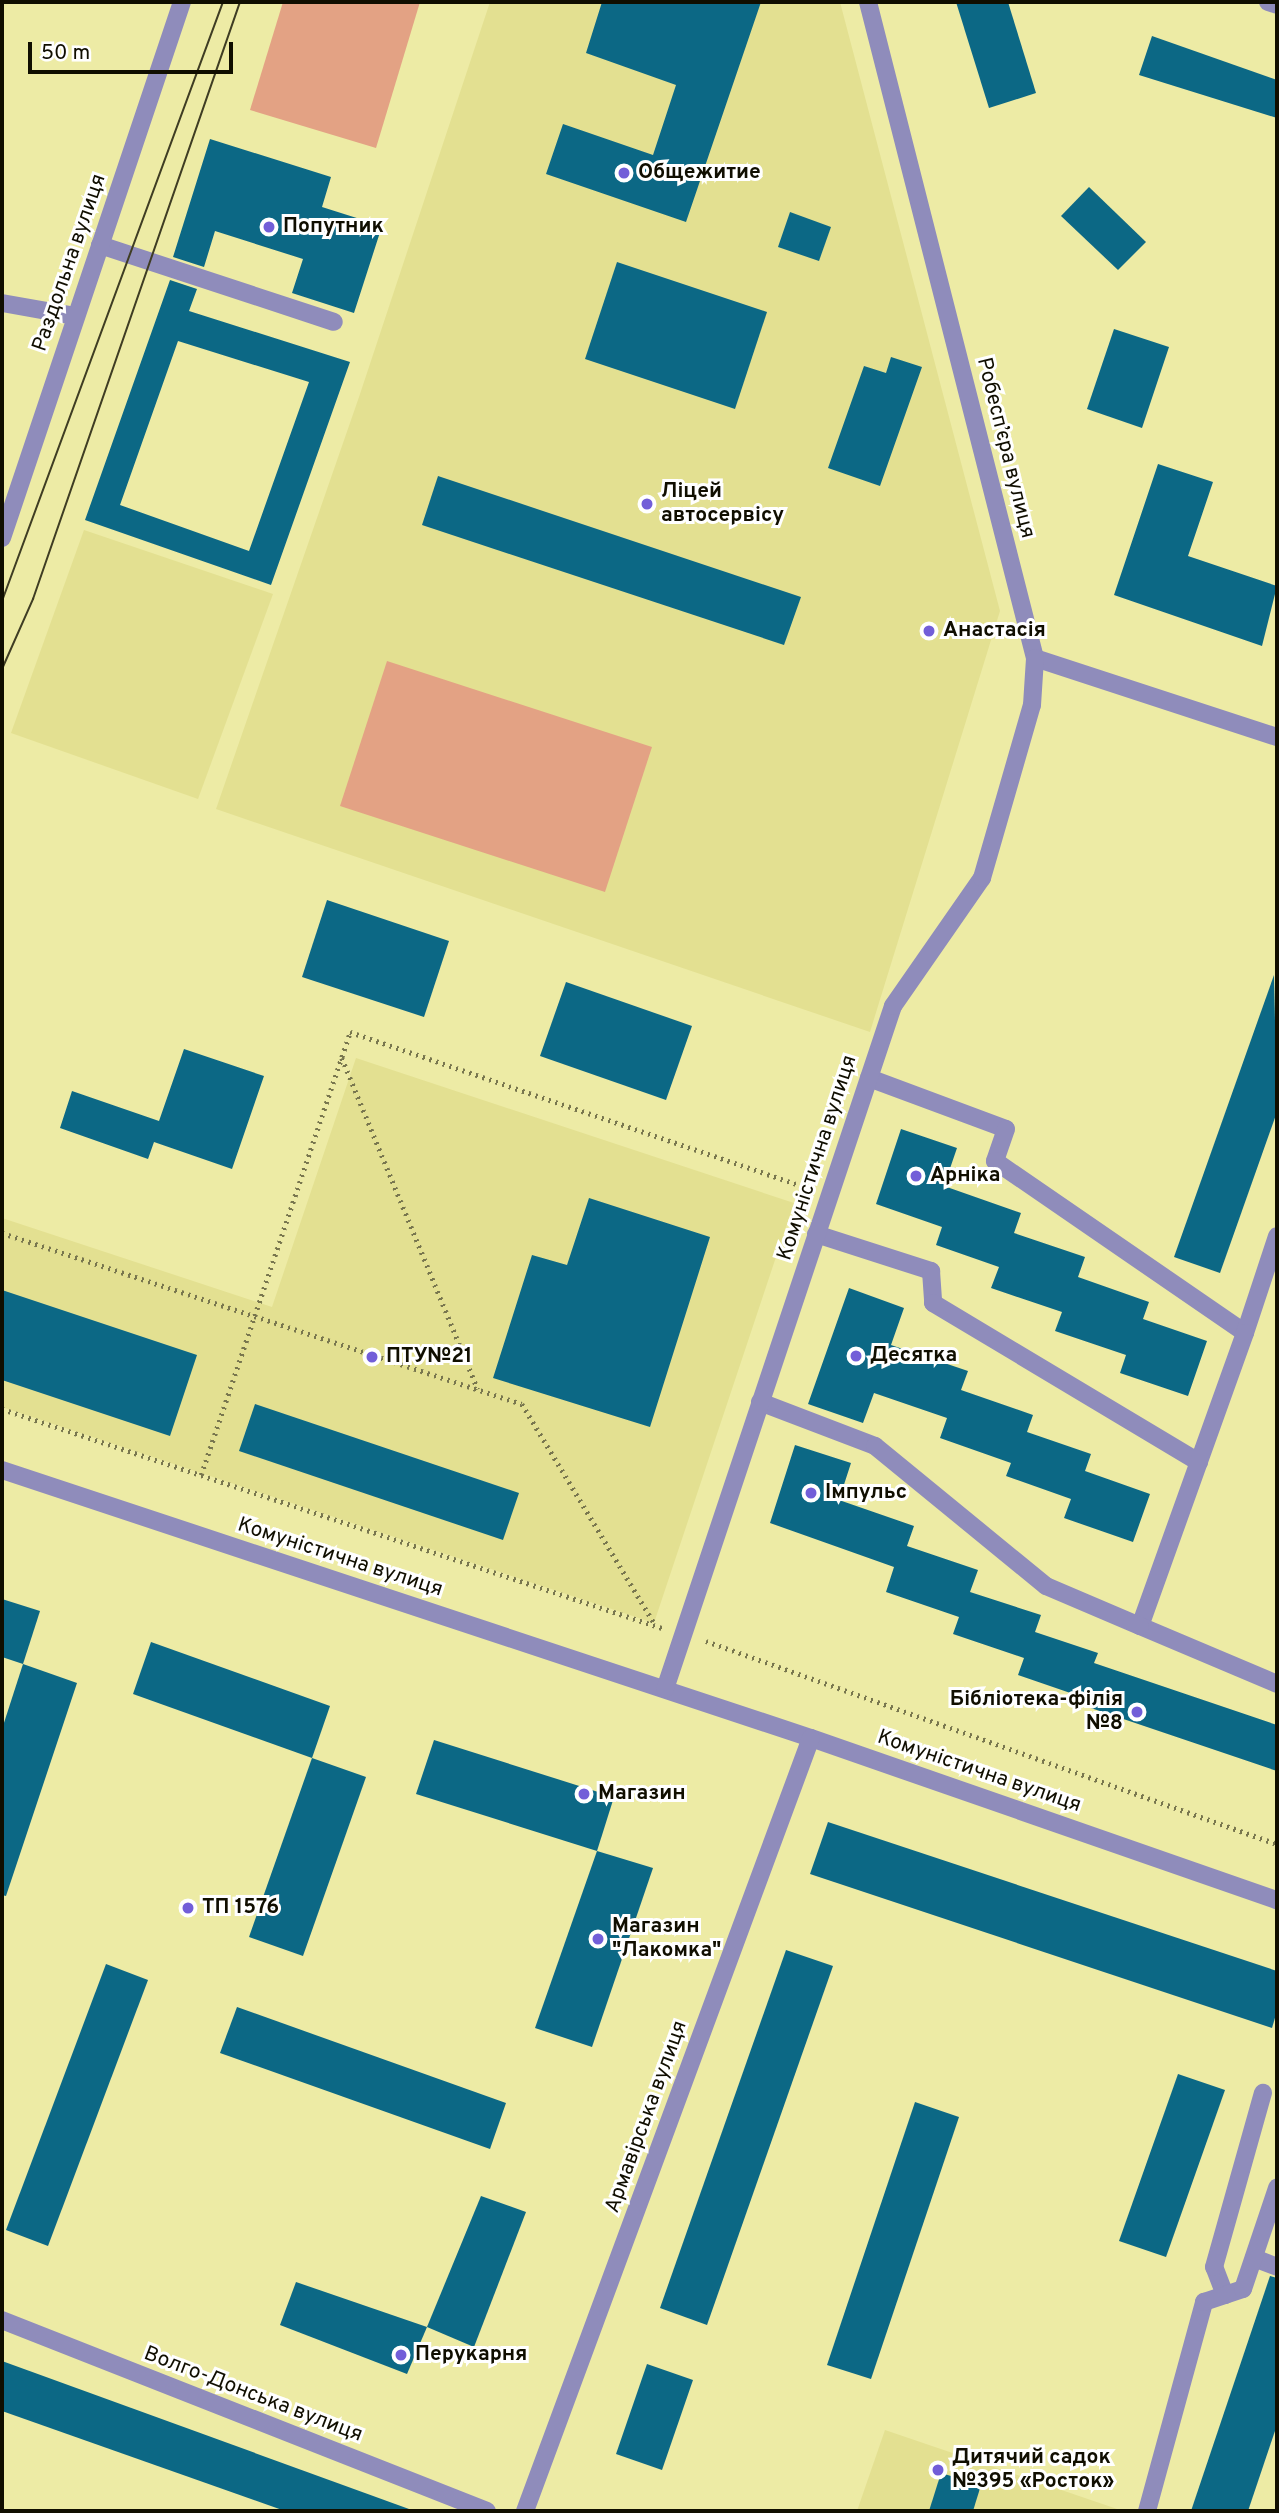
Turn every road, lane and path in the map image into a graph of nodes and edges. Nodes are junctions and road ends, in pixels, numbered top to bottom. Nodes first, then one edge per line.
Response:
1 (182, 2) edge
2 (868, 2) edge
3 (1268, 2) edge
4 (1277, 5) edge
5 (100, 245) junction
6 (2, 303) edge
7 (76, 316) junction
8 (334, 322) dead end
9 (2, 536) edge
10 (1035, 658) junction
11 (1277, 737) edge
12 (342, 1057) junction
13 (869, 1078) junction
14 (830, 1195) junction
15 (2, 1233) edge
16 (816, 1234) junction
17 (1277, 1236) edge
18 (255, 1316) junction
19 (1245, 1333) junction
20 (478, 1389) junction
21 (760, 1402) junction
22 (2, 1409) edge
23 (1199, 1462) junction
24 (2, 1470) edge
25 (201, 1475) junction
26 (653, 1623) dead end
27 (1140, 1626) junction
28 (710, 1629) dead end
29 (682, 1635) junction
30 (705, 1642) junction
31 (1277, 1684) edge
32 (664, 1689) junction
33 (811, 1738) junction
34 (1277, 1844) edge
35 (1277, 1900) edge
36 (1263, 2094) dead end
37 (1277, 2188) edge
38 (1254, 2258) junction
39 (1277, 2267) edge
40 (1226, 2295) junction
41 (2, 2320) edge
42 (487, 2511) edge
43 (525, 2511) edge
44 (1147, 2511) edge

1 - 5 street, Раздольна вулиця
2 - 10 street, Робесп’єра вулиця
3 - 4 street
5 - 7 street, Раздольна вулиця
5 - 8 street
6 - 7 street
7 - 9 street, Раздольна вулиця
10 - 11 street
10 - 13 street, Комуністична вулиця
12 - 14 path
12 - 18 path
12 - 20 path
13 - 14 street, Комуністична вулиця
13 - 19 street
14 - 16 street, Комуністична вулиця
15 - 18 path
16 - 21 street, Комуністична вулиця
16 - 23 street
17 - 19 street
18 - 20 path
18 - 25 path
19 - 23 street
20 - 26 path
21 - 27 street
21 - 29 street, Комуністична вулиця
22 - 25 path
23 - 27 street
24 - 32 street, Комуністична вулиця
25 - 29 path
27 - 31 street
28 - 30 path
29 - 30 path
29 - 32 street, Комуністична вулиця
30 - 34 path
32 - 33 street, Комуністична вулиця
33 - 35 street, Комуністична вулиця
33 - 43 street, Армавірська вулиця
36 - 40 street
37 - 38 street
38 - 39 street
38 - 40 street
40 - 44 street
41 - 42 street, Волго-Донська вулиця

